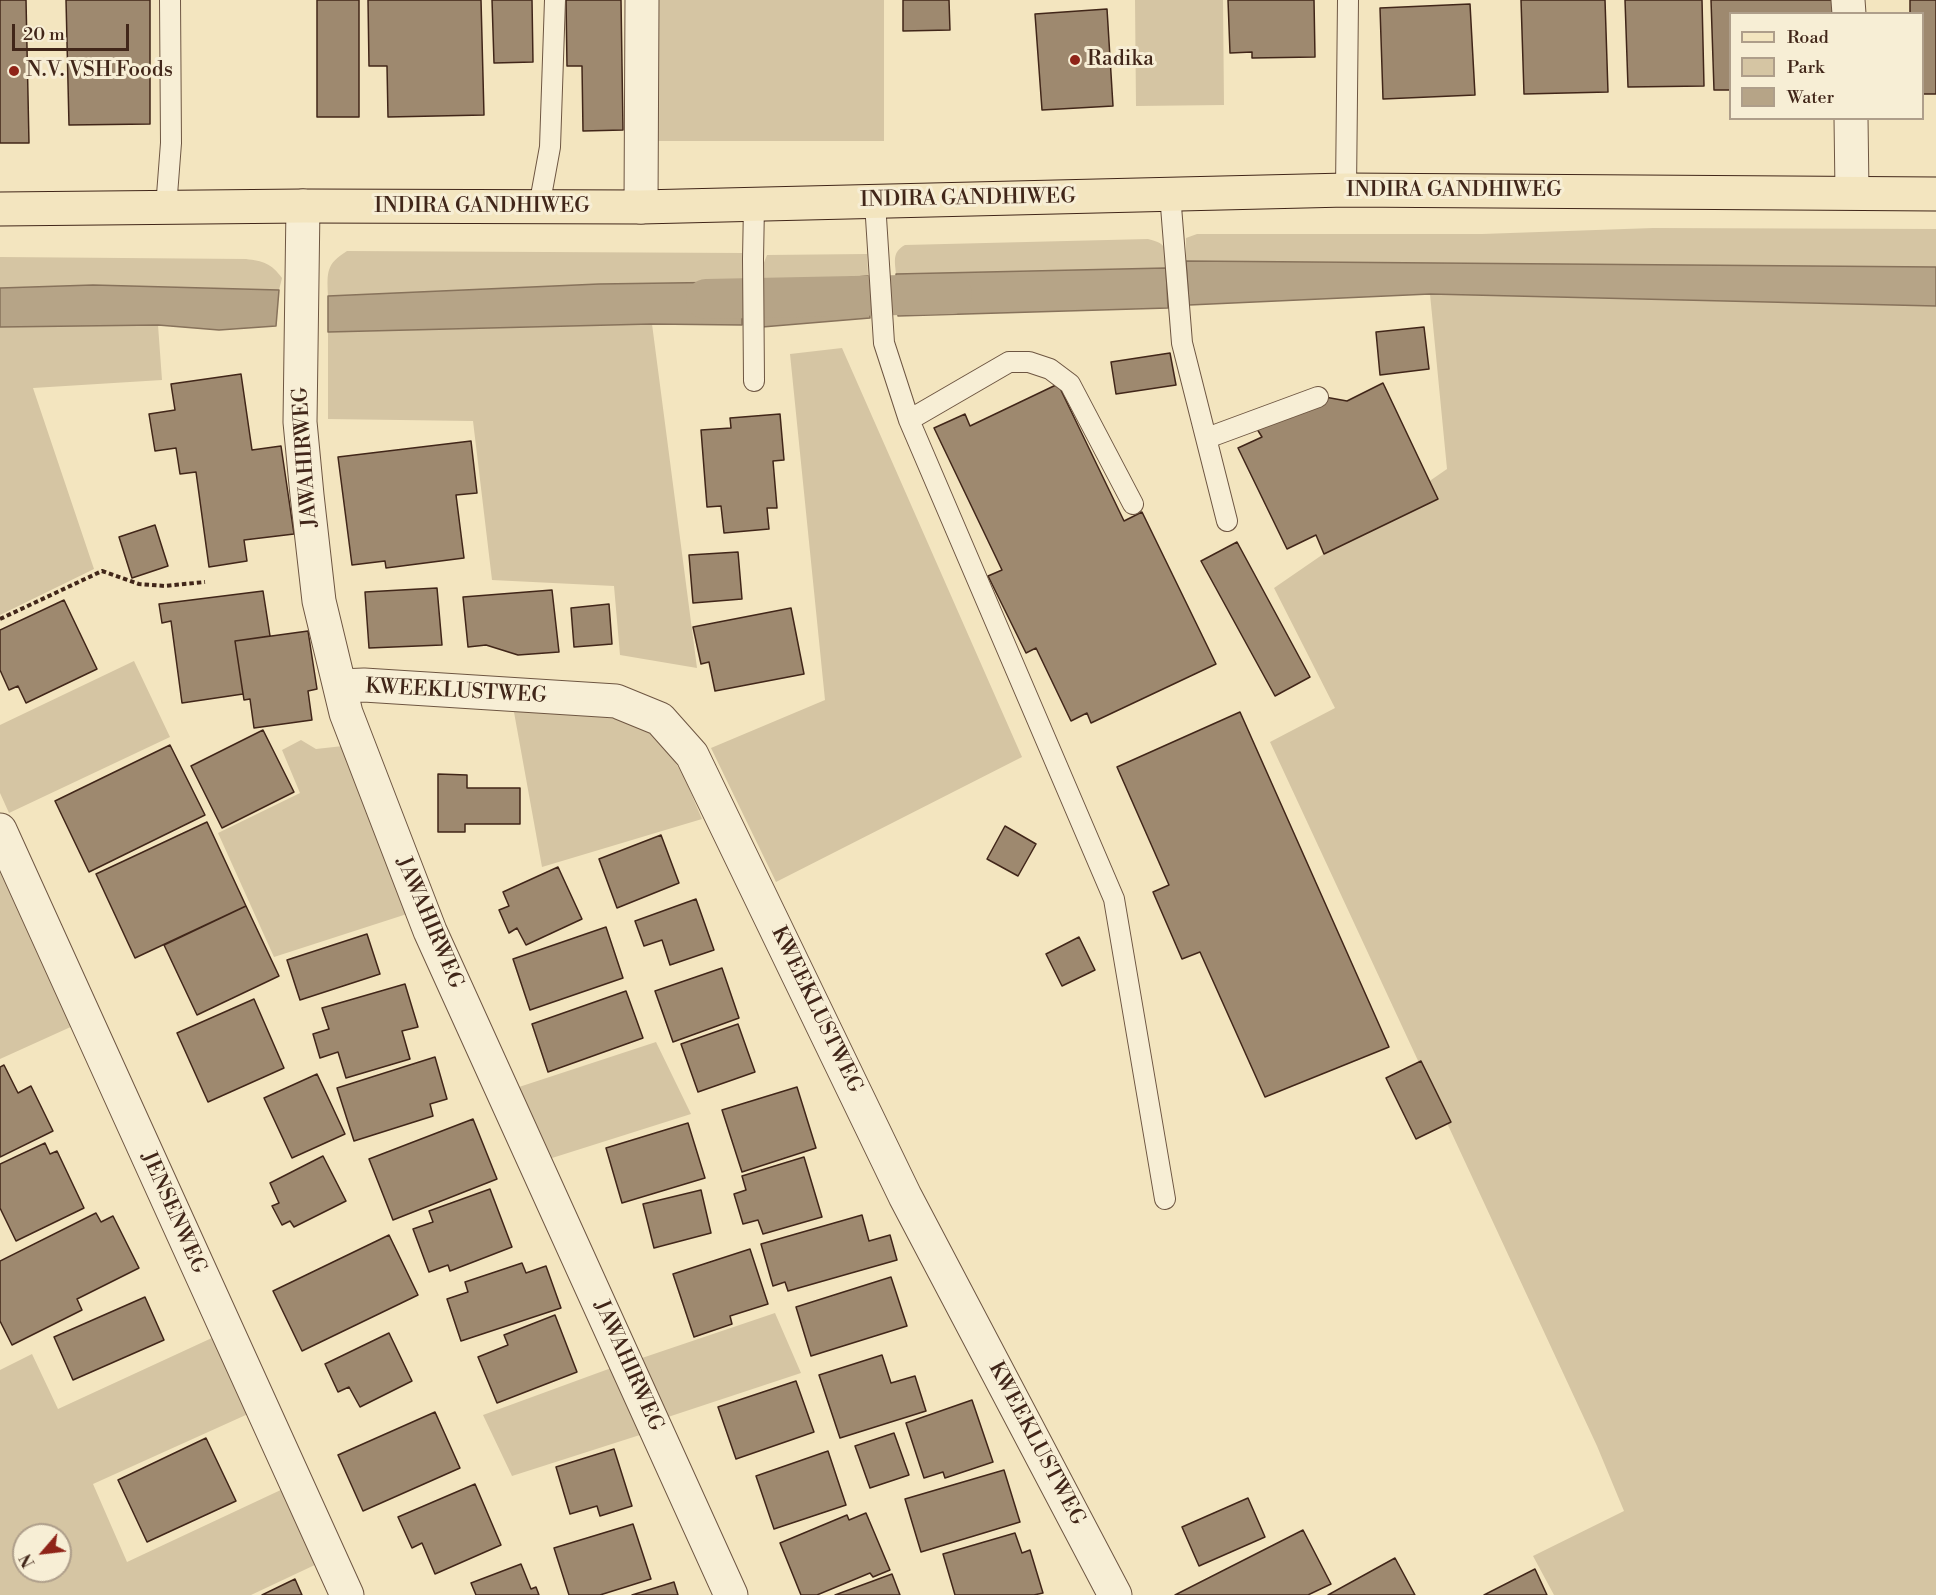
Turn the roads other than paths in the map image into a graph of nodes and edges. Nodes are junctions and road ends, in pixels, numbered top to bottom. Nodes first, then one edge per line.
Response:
1 (170, 0) edge
2 (555, 0) edge
3 (642, 0) edge
4 (1347, 0) edge
5 (1851, 120) edge
6 (1346, 190) junction
7 (1852, 192) junction
8 (1170, 194) junction
9 (1936, 194) edge
10 (875, 202) junction
11 (754, 205) junction
12 (303, 206) junction
13 (540, 207) junction
14 (641, 207) junction
15 (166, 208) junction
16 (0, 209) edge
17 (754, 381) dead end
18 (1318, 397) dead end
19 (909, 420) junction
20 (1207, 438) junction
21 (1133, 504) dead end
22 (1227, 521) dead end
23 (340, 686) junction
24 (0, 830) edge
25 (1165, 1199) dead end
26 (347, 1595) edge
27 (731, 1595) edge
28 (1115, 1595) edge

1 - 15 lane
2 - 13 lane
3 - 14 street
4 - 6 lane
5 - 7 street
6 - 7 main road, INDIRA GANDHIWEG
6 - 8 main road, INDIRA GANDHIWEG
7 - 9 main road, INDIRA GANDHIWEG
8 - 10 main road, INDIRA GANDHIWEG
8 - 20 lane
10 - 11 main road, INDIRA GANDHIWEG
10 - 19 lane
11 - 14 main road, INDIRA GANDHIWEG
11 - 17 lane
12 - 13 main road, INDIRA GANDHIWEG
12 - 15 main road, INDIRA GANDHIWEG
12 - 23 street, JAWAHIRWEG
13 - 14 main road, INDIRA GANDHIWEG
15 - 16 main road, INDIRA GANDHIWEG
18 - 20 lane
19 - 21 lane
19 - 25 lane
20 - 22 lane
23 - 27 street, JAWAHIRWEG
23 - 28 street, KWEEKLUSTWEG
24 - 26 street, JENSENWEG

